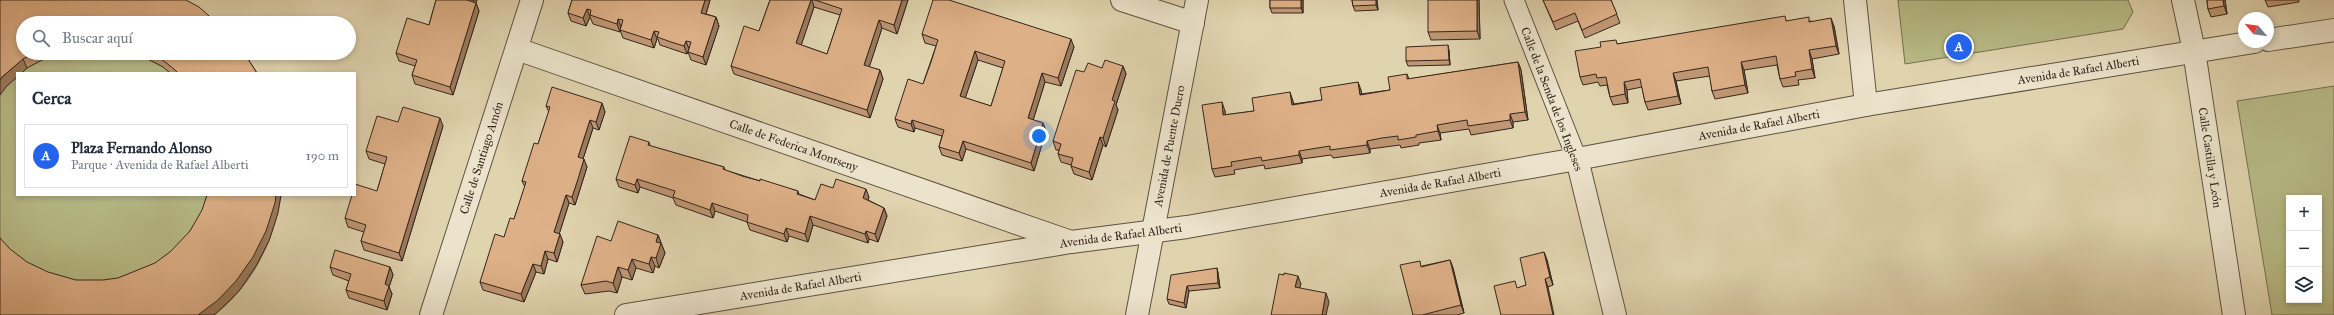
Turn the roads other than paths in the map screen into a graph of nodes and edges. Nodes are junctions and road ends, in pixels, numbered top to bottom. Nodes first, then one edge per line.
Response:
1 (532, 0) edge
2 (1122, 0) edge
3 (1197, 0) edge
4 (1514, 0) edge
5 (1855, 0) edge
6 (2183, 0) edge
7 (1193, 23) junction
8 (2334, 30) edge
9 (2274, 39) edge
10 (2238, 44) edge
11 (517, 49) junction
12 (2194, 51) junction
13 (1866, 105) junction
14 (1577, 159) junction
15 (1151, 233) junction
16 (1070, 242) junction
17 (431, 315) edge
18 (626, 315) edge
19 (1138, 315) edge
20 (1615, 315) edge
21 (2234, 315) edge

1 - 11 street, Calle de Santiago Amón
2 - 7 street
3 - 7 street, Avenida de Puente Duero
4 - 14 street, Calle de la Senda de los Ingleses
5 - 13 street
6 - 12 street, Calle Castilla y León
7 - 15 street, Avenida de Puente Duero
8 - 9 street
10 - 12 street, Avenida de Rafael Alberti
11 - 16 street, Calle de Federica Montseny
11 - 17 street, Calle de Santiago Amón
12 - 13 street, Avenida de Rafael Alberti
12 - 21 street, Calle Castilla y León
13 - 14 street, Avenida de Rafael Alberti
14 - 15 street, Avenida de Rafael Alberti
14 - 20 street, Calle de la Senda de los Ingleses
15 - 16 street, Avenida de Rafael Alberti
15 - 19 street, Avenida de Puente Duero
16 - 18 street, Avenida de Rafael Alberti

